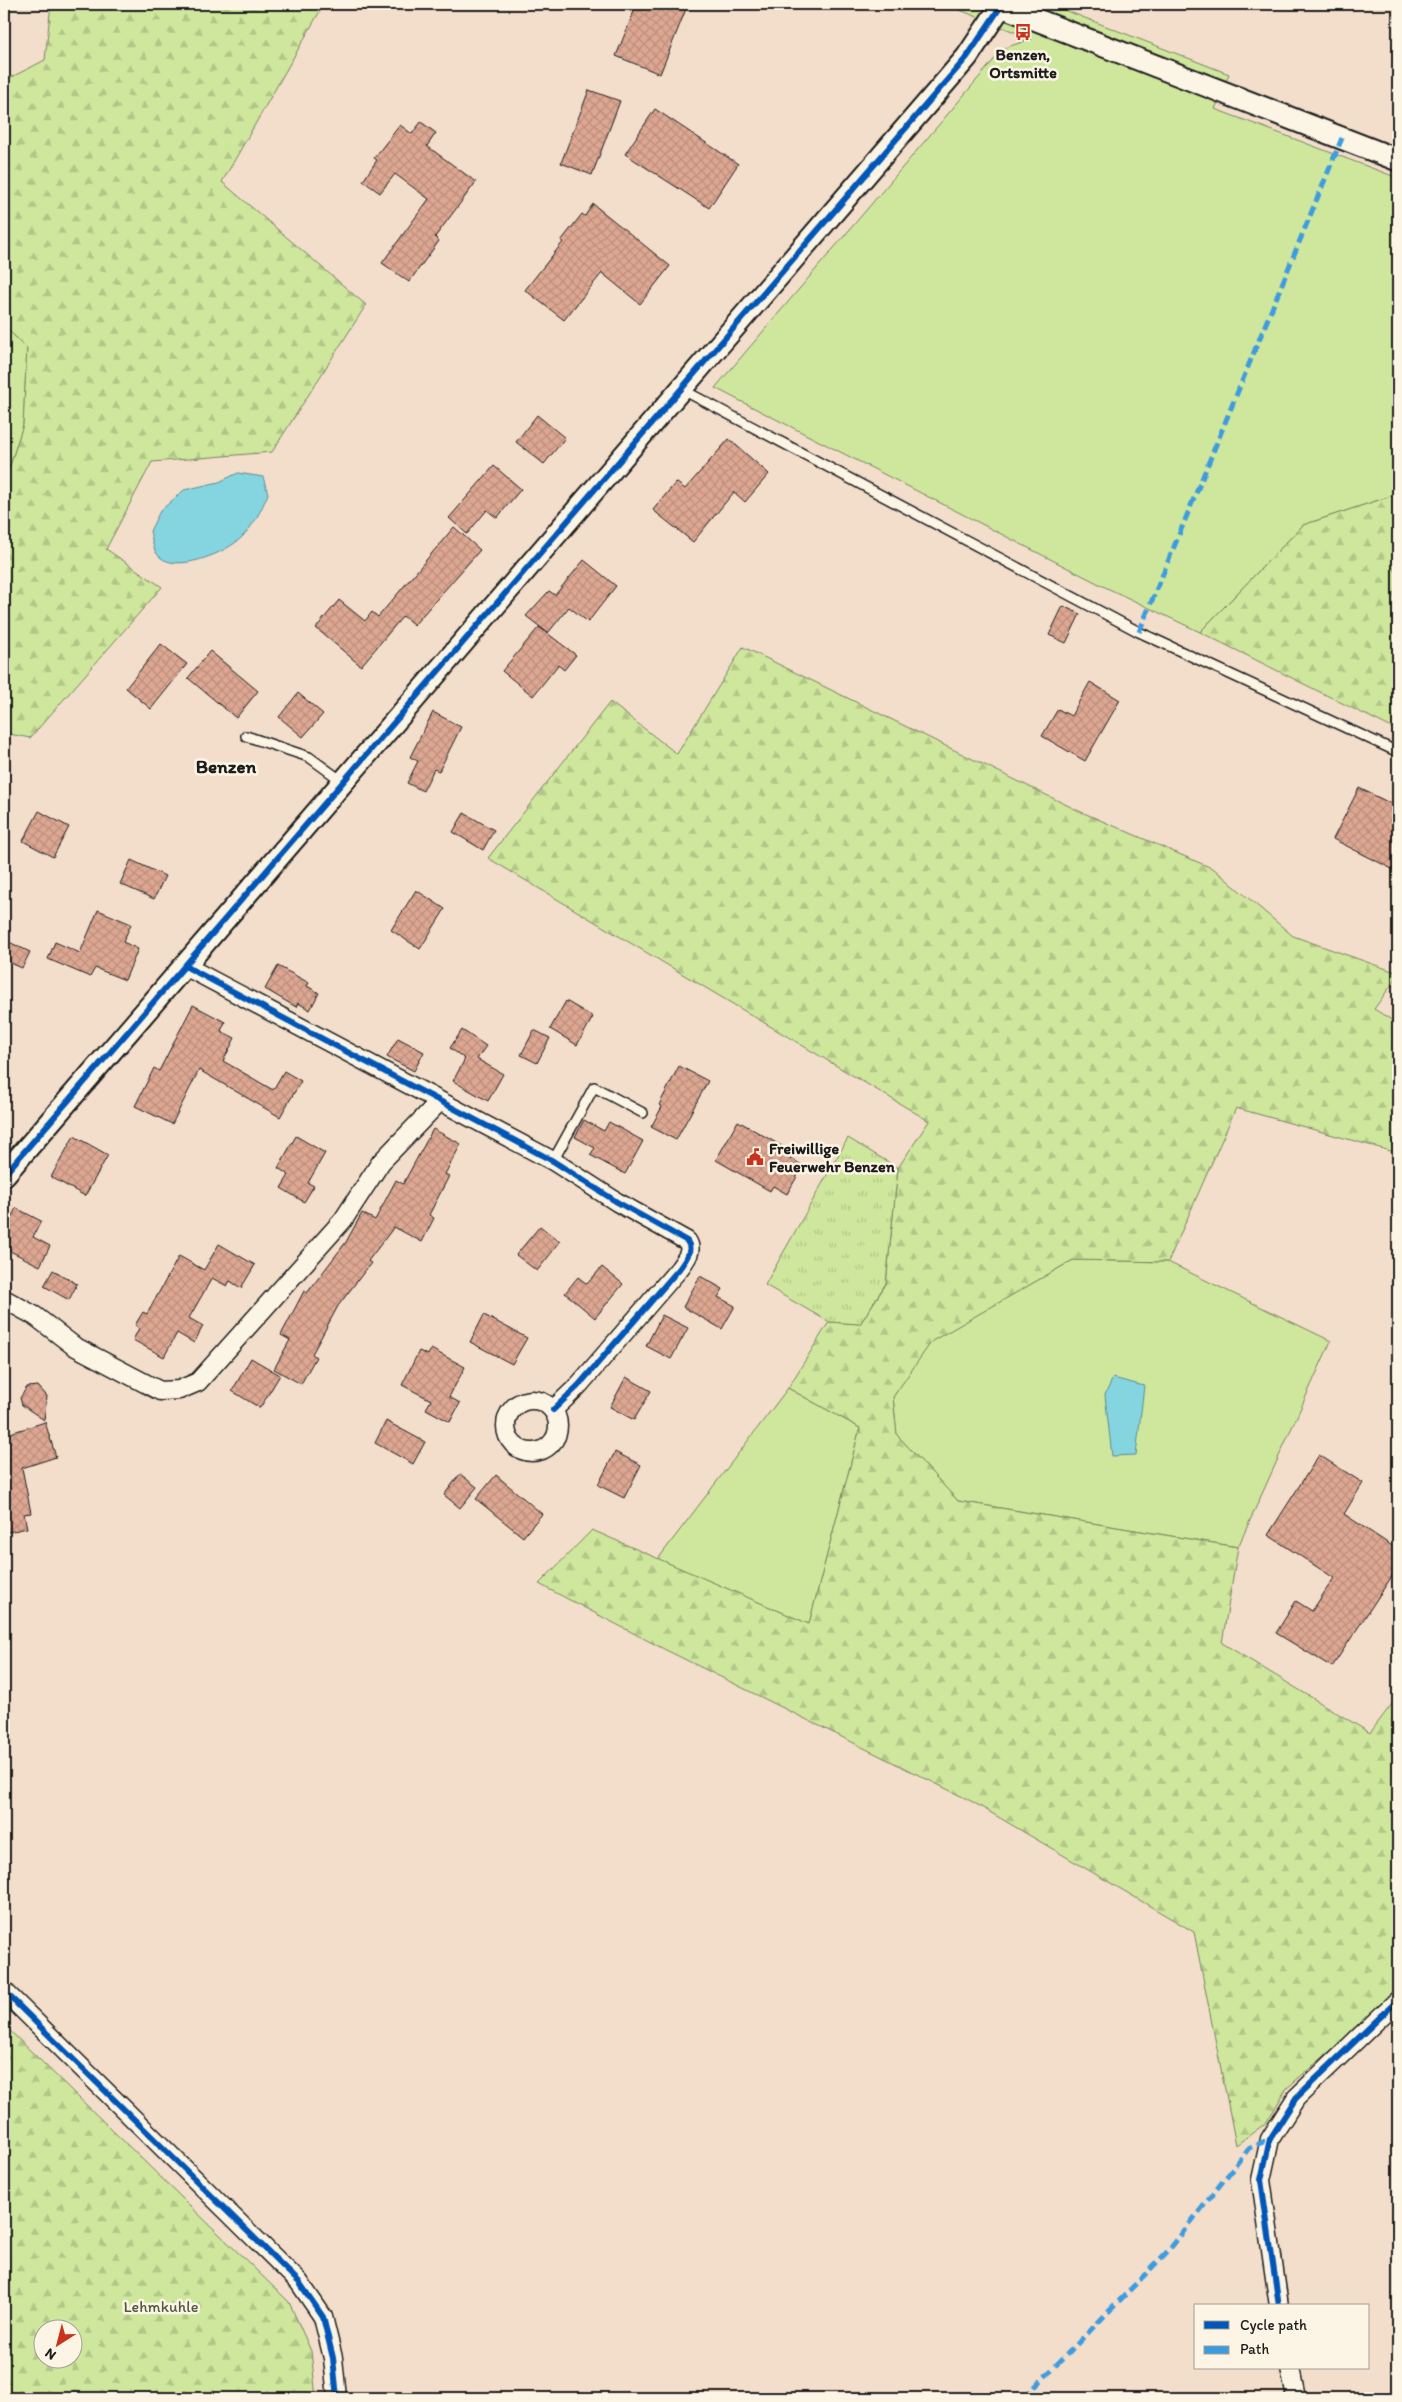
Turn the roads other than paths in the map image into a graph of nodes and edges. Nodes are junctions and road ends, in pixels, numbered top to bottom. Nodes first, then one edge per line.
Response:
1 (998, 5) edge
2 (1398, 160) edge
3 (683, 390) junction
4 (246, 736) dead end
5 (1398, 752) edge
6 (342, 781) junction
7 (185, 966) junction
8 (439, 1102) junction
9 (643, 1113) dead end
10 (553, 1161) junction
11 (4, 1175) edge
12 (4, 1299) edge
13 (553, 1410) dead end
14 (4, 1991) edge
15 (1398, 2000) edge
16 (1279, 2304) edge
17 (1290, 2370) edge
18 (337, 2398) edge
19 (1296, 2398) edge

1 - 2 street
1 - 3 street
3 - 5 lane
3 - 6 street
4 - 6 lane
6 - 7 street
7 - 8 street
7 - 11 street
8 - 10 street
8 - 12 street
9 - 10 lane
10 - 13 street
14 - 18 street
15 - 16 street
17 - 19 street

